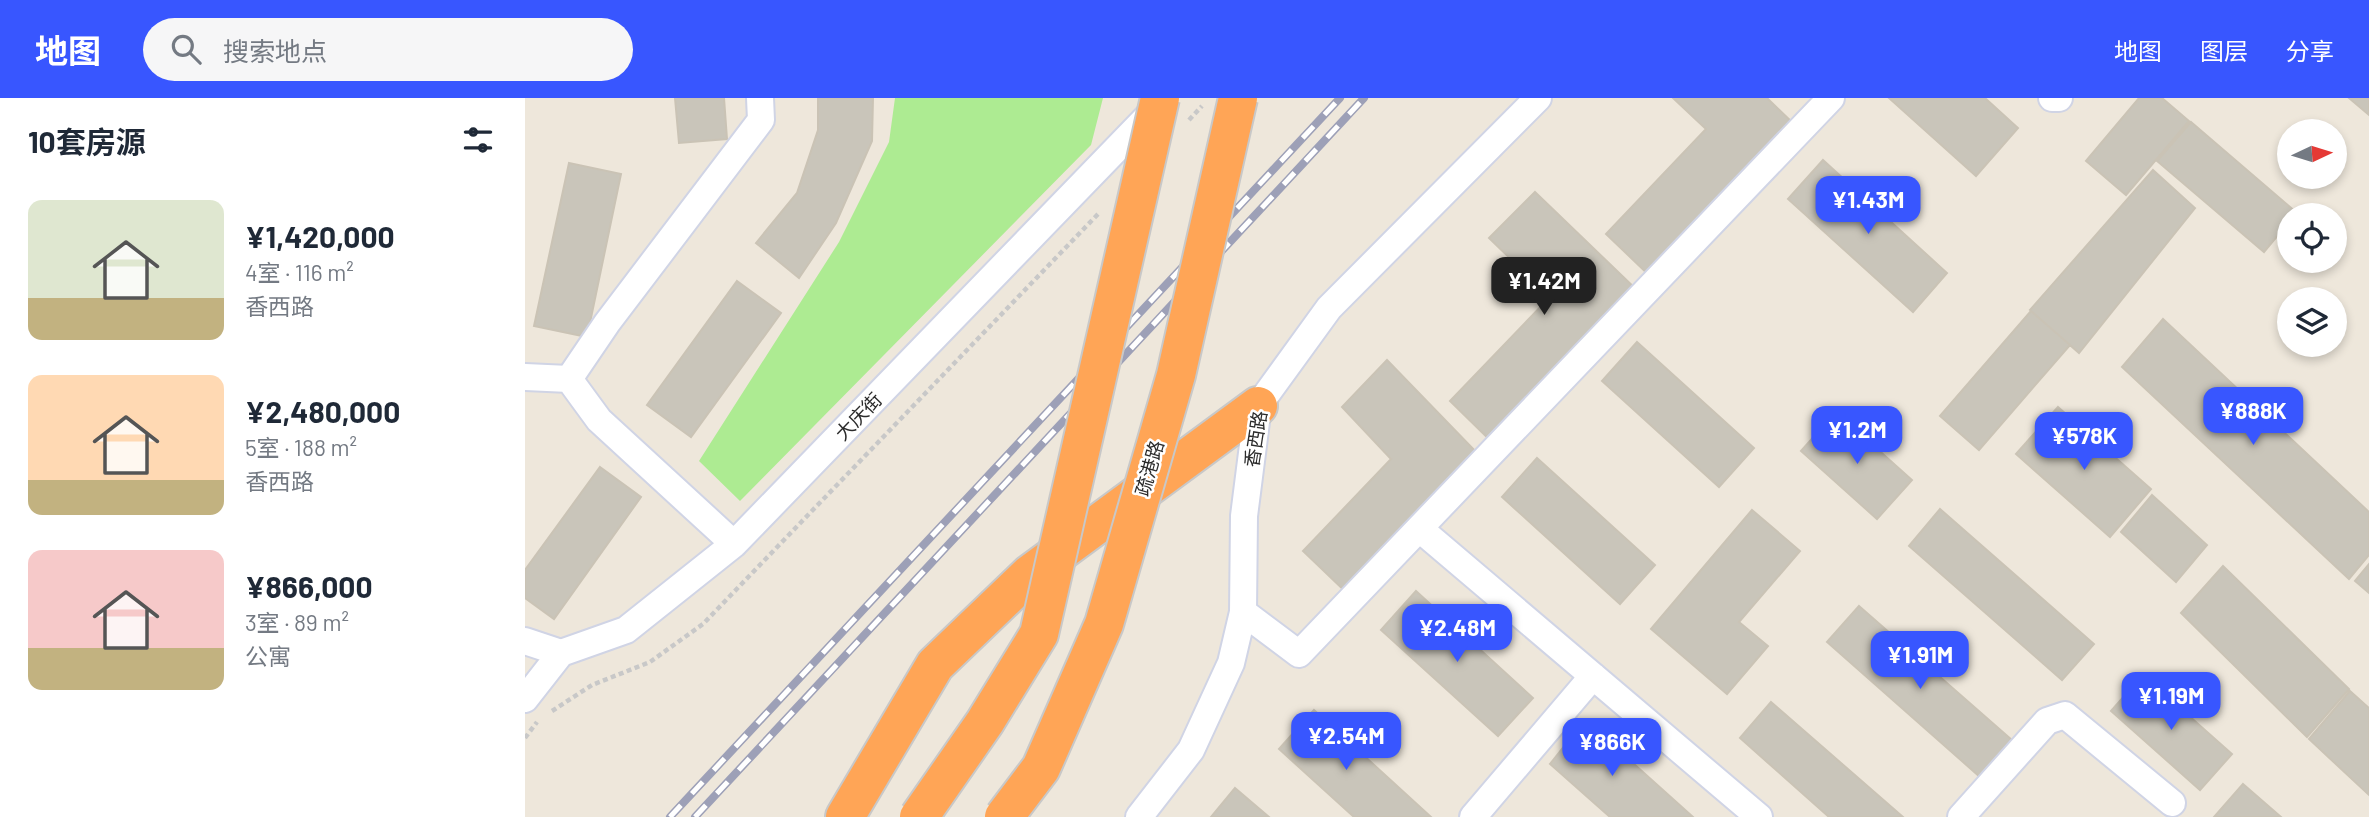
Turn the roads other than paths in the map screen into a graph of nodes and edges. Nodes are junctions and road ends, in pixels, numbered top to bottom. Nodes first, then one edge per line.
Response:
1 (760, 98) edge
2 (1160, 98) edge
3 (1167, 98) edge
4 (1238, 98) edge
5 (1538, 98) edge
6 (1831, 98) edge
7 (2052, 98) edge
8 (2059, 98) edge
9 (525, 377) edge
10 (569, 379) junction
11 (1258, 406) junction
12 (1421, 530) junction
13 (734, 544) junction
14 (1243, 612) junction
15 (525, 641) edge
16 (561, 653) junction
17 (1593, 676) junction
18 (525, 699) edge
19 (2172, 803) dead end
20 (845, 817) edge
21 (919, 817) edge
22 (1004, 817) edge
23 (1139, 817) edge
24 (1472, 817) edge
25 (1759, 817) edge
26 (1961, 817) edge

1 - 10 street
2 - 21 highway, bridge
3 - 13 street, 大庆街
4 - 22 highway, 疏港路, bridge
5 - 11 street, 香西路
6 - 12 street
7 - 8 street
9 - 10 street
10 - 13 street
11 - 14 street, 香西路
11 - 20 highway
12 - 14 street
12 - 17 street
13 - 16 street, 大庆街
14 - 23 street, 香西路
15 - 16 street
16 - 18 street
17 - 24 street
17 - 25 street
19 - 26 street

